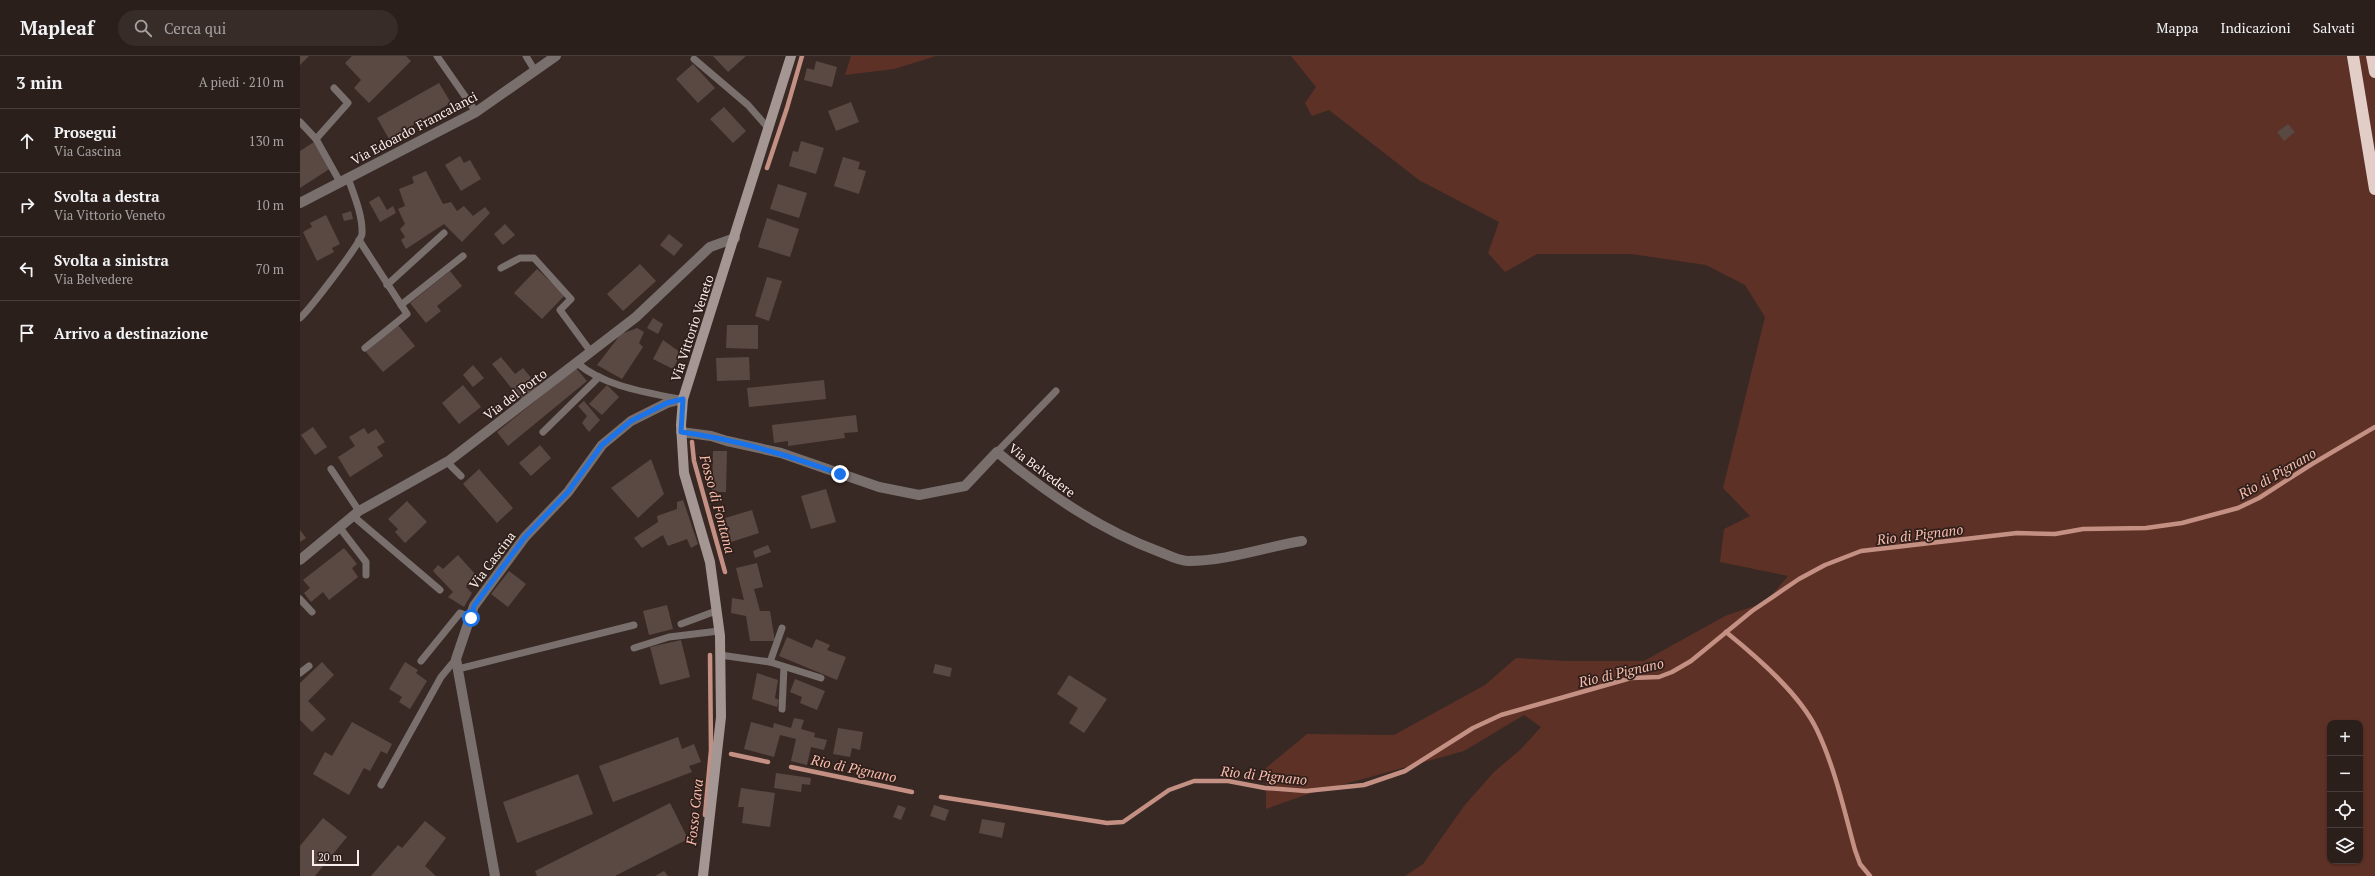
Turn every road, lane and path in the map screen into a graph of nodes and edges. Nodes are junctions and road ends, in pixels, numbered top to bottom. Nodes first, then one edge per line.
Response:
1 (437, 56) edge
2 (526, 56) edge
3 (556, 56) edge
4 (791, 56) edge
5 (2353, 56) edge
6 (2372, 56) edge
7 (694, 59) dead end
8 (535, 71) junction
9 (2375, 72) edge
10 (334, 88) dead end
11 (476, 112) junction
12 (300, 122) edge
13 (769, 129) junction
14 (316, 139) junction
15 (344, 180) junction
16 (2375, 189) edge
17 (300, 202) edge
18 (444, 233) dead end
19 (735, 238) junction
20 (359, 240) junction
21 (463, 256) dead end
22 (501, 268) dead end
23 (387, 285) junction
24 (401, 305) junction
25 (300, 318) edge
26 (365, 348) dead end
27 (591, 352) junction
28 (577, 363) junction
29 (599, 377) junction
30 (1056, 391) dead end
31 (683, 399) junction
32 (543, 432) dead end
33 (681, 432) junction
34 (996, 452) junction
35 (447, 462) junction
36 (331, 469) dead end
37 (461, 476) dead end
38 (356, 514) junction
39 (340, 528) junction
40 (1302, 542) dead end
41 (300, 560) edge
42 (366, 575) dead end
43 (440, 590) dead end
44 (300, 599) edge
45 (716, 611) junction
46 (312, 612) dead end
47 (471, 618) junction
48 (681, 624) dead end
49 (634, 626) dead end
50 (782, 628) dead end
51 (719, 631) junction
52 (634, 648) dead end
53 (720, 655) junction
54 (421, 661) dead end
55 (770, 662) junction
56 (457, 664) junction
57 (309, 666) dead end
58 (784, 667) junction
59 (300, 673) edge
60 (821, 678) dead end
61 (782, 709) dead end
62 (382, 786) dead end
63 (496, 876) edge
64 (703, 876) edge

1 - 11 lane
2 - 8 lane
3 - 8 street, Via Edoardo Francalanci
4 - 13 street, Via Vittorio Veneto
5 - 16 highway
6 - 9 highway
7 - 13 lane
8 - 11 street, Via Edoardo Francalanci
10 - 14 lane
11 - 15 street, Via Edoardo Francalanci
12 - 14 lane
13 - 19 street, Via Vittorio Veneto
14 - 15 lane
15 - 17 street, Via Edoardo Francalanci
15 - 20 lane
18 - 23 lane
19 - 27 street, Via del Porto
19 - 31 street, Via Vittorio Veneto
20 - 23 lane
20 - 25 lane
21 - 24 lane
22 - 27 lane
23 - 24 lane
24 - 26 lane
27 - 28 street, Via del Porto
28 - 29 lane
28 - 35 street, Via del Porto
29 - 31 lane
29 - 32 lane
30 - 34 lane
31 - 33 street, Via Vittorio Veneto
31 - 47 street, Via Cascina
33 - 34 street, Via Belvedere
33 - 45 street, Via Vittorio Veneto
34 - 40 street, Via Belvedere
35 - 37 lane
35 - 38 street, Via del Porto
36 - 38 lane
38 - 39 street, Via del Porto
38 - 43 lane
39 - 41 street, Via del Porto
39 - 42 lane
44 - 46 lane
45 - 48 lane
45 - 51 street, Via Vittorio Veneto
47 - 54 lane
47 - 56 street, Via Cascina
49 - 56 lane
50 - 55 lane
51 - 52 lane
51 - 53 street, Via Vittorio Veneto
53 - 55 lane
53 - 64 street, Via Vittorio Veneto
55 - 58 lane
56 - 62 lane
56 - 63 street
57 - 59 lane
58 - 60 lane
58 - 61 lane

